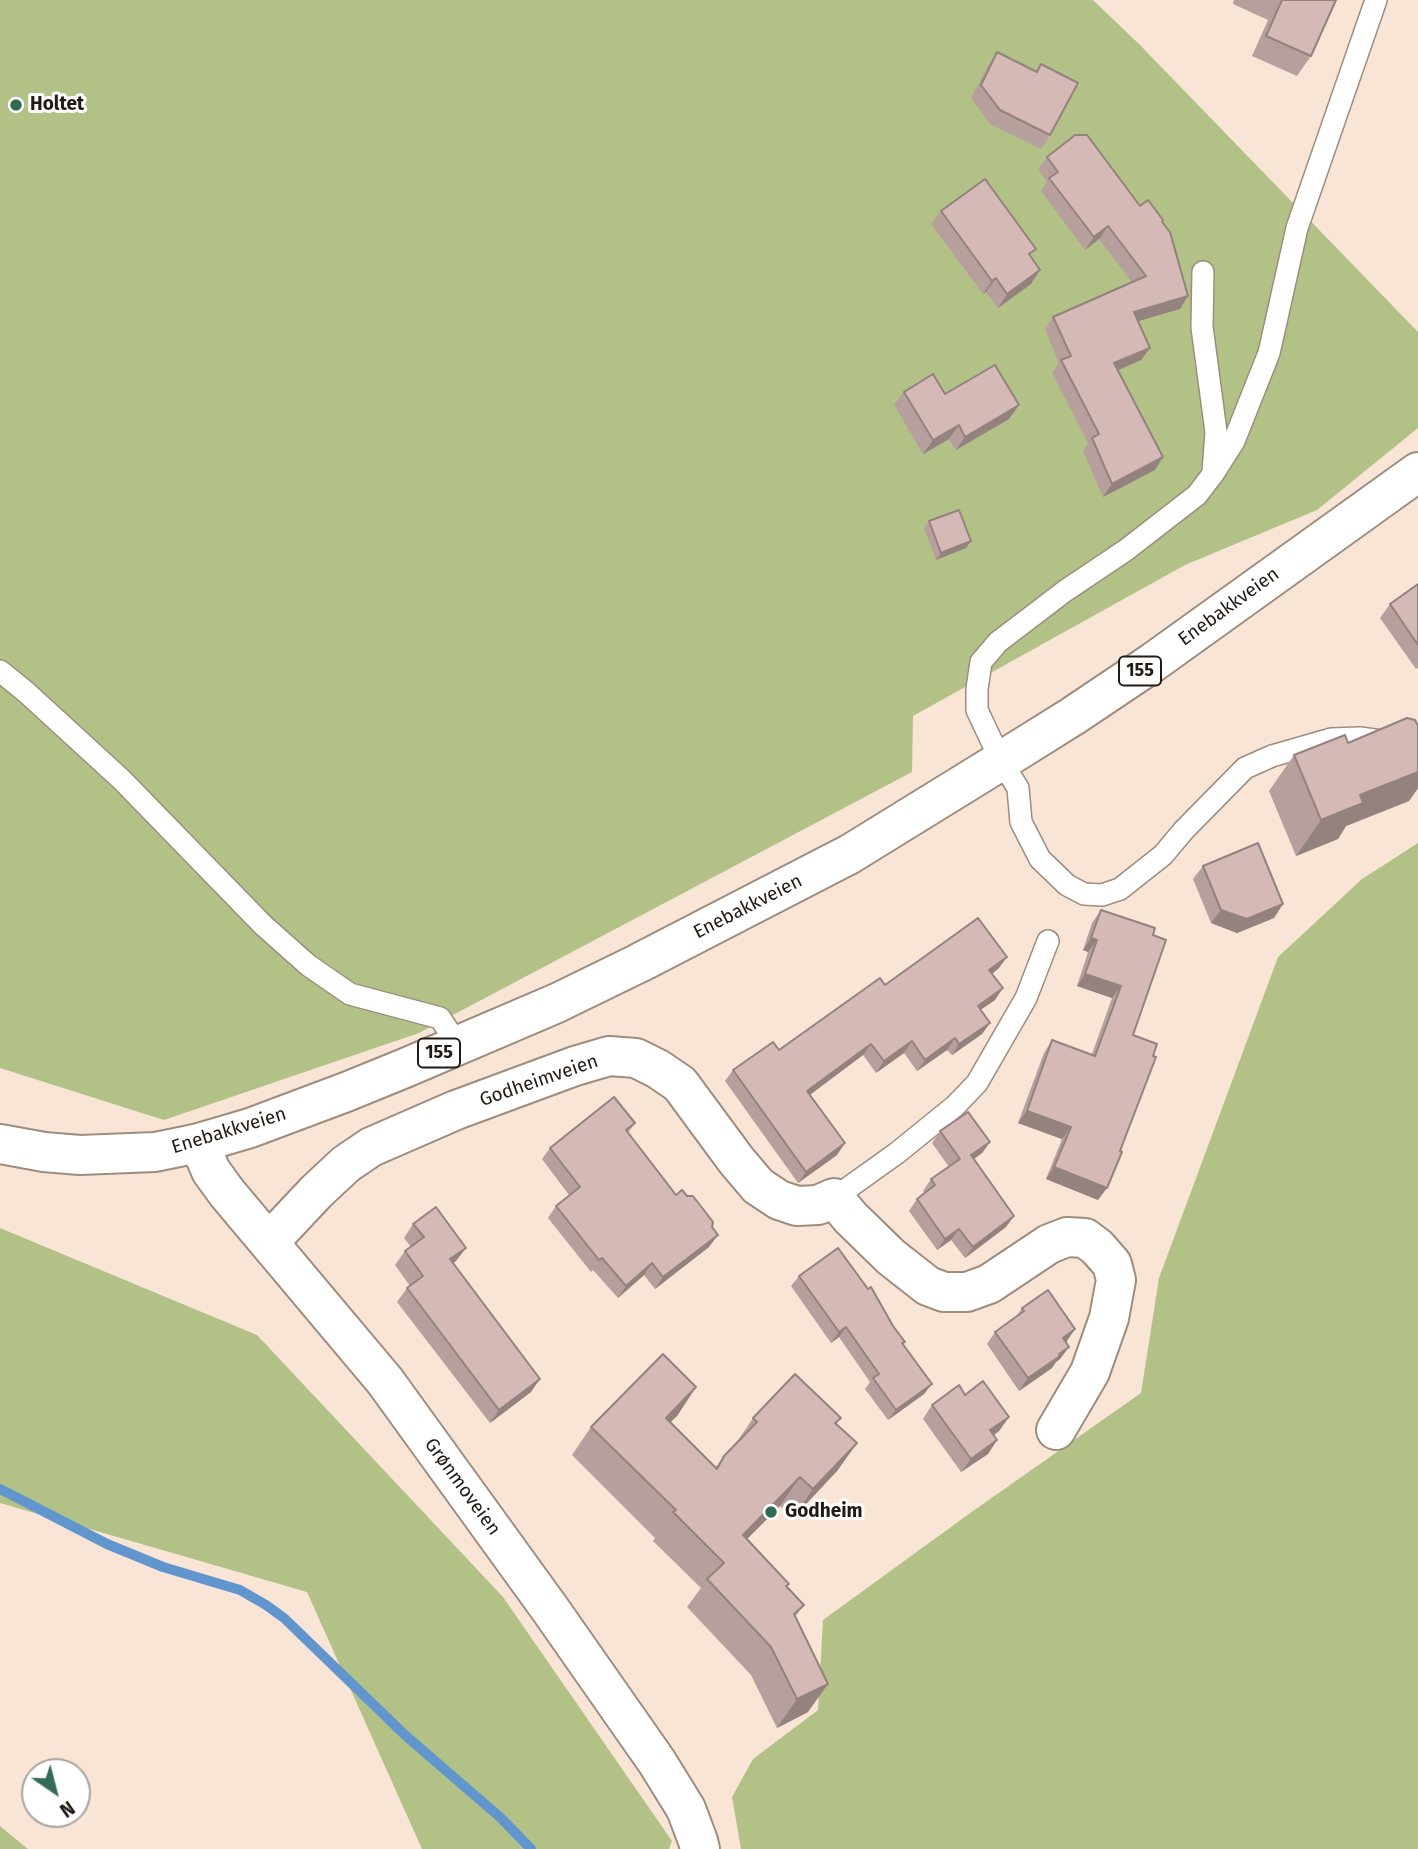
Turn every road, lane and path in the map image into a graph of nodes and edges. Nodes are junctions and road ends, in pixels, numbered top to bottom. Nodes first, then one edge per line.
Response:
1 (1376, 0) edge
2 (1203, 272) dead end
3 (1418, 472) edge
4 (1213, 474) junction
5 (0, 671) edge
6 (1418, 746) edge
7 (1000, 761) junction
8 (1048, 941) dead end
9 (457, 1045) junction
10 (199, 1143) junction
11 (0, 1144) edge
12 (834, 1198) junction
13 (269, 1242) junction
14 (1056, 1430) dead end
15 (699, 1849) edge

1 - 4 lane
2 - 4 lane
3 - 7 street, Enebakkveien / 155
4 - 7 lane
5 - 9 lane
6 - 7 lane
7 - 9 street, Enebakkveien / 155
8 - 12 lane, Godheimveien
9 - 10 street, Enebakkveien / 155
10 - 11 street, Enebakkveien / 155
10 - 13 street, Grønmoveien
12 - 13 street, Godheimveien
12 - 14 street
13 - 15 street, Grønmoveien

